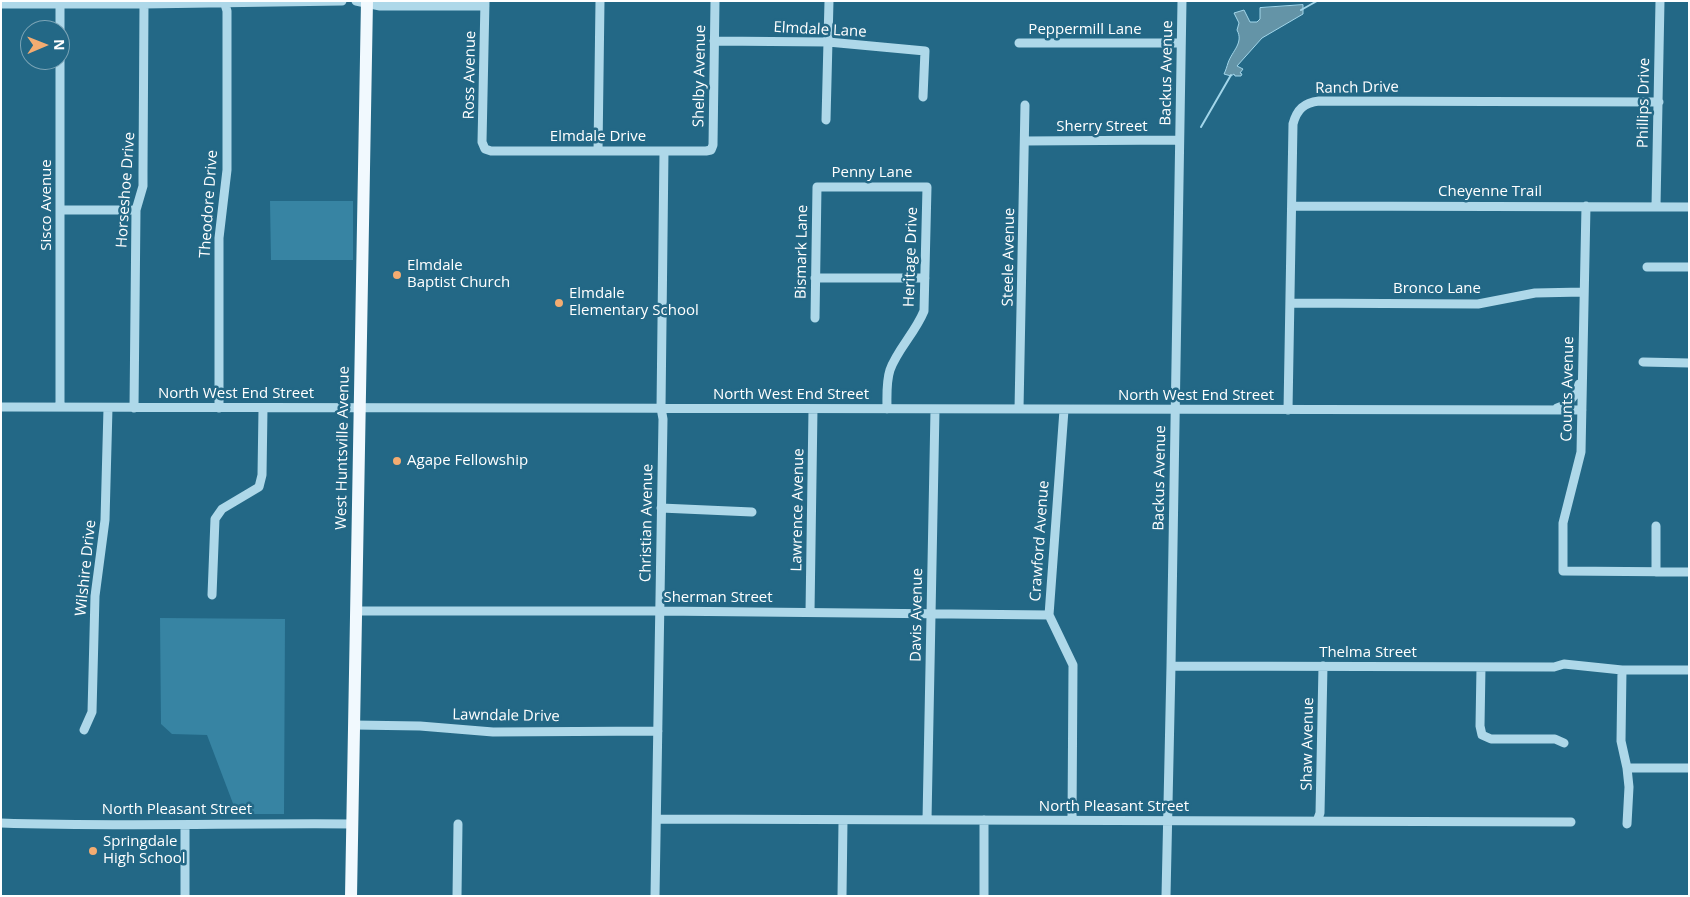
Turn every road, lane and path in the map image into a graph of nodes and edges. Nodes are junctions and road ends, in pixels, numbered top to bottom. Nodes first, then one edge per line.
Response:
1 (342, 1) edge
2 (600, 1) edge
3 (714, 1) edge
4 (829, 1) edge
5 (1182, 1) edge
6 (1660, 1) edge
7 (225, 2) edge
8 (363, 2) edge
9 (485, 3) edge
10 (1, 4) edge
11 (60, 4) junction
12 (144, 4) junction
13 (714, 41) junction
14 (828, 42) junction
15 (1181, 43) junction
16 (1019, 44) dead end
17 (923, 97) dead end
18 (1658, 102) junction
19 (1026, 105) dead end
20 (826, 120) dead end
21 (1025, 140) junction
22 (1179, 140) junction
23 (485, 149) joint
24 (711, 150) joint
25 (598, 151) junction
26 (664, 151) junction
27 (817, 187) joint
28 (927, 187) joint
29 (1292, 206) junction
30 (1586, 206) junction
31 (1656, 206) junction
32 (1689, 207) edge
33 (61, 210) junction
34 (136, 210) junction
35 (1647, 267) dead end
36 (1689, 268) edge
37 (815, 278) junction
38 (925, 278) junction
39 (1583, 292) junction
40 (1290, 303) junction
41 (814, 318) dead end
42 (1642, 362) dead end
43 (1689, 362) edge
44 (1582, 375) junction
45 (1, 407) edge
46 (60, 407) junction
47 (108, 408) junction
48 (134, 408) junction
49 (219, 408) junction
50 (360, 408) junction
51 (661, 408) junction
52 (263, 409) junction
53 (813, 409) junction
54 (887, 409) junction
55 (1019, 409) junction
56 (1175, 409) junction
57 (934, 410) junction
58 (1064, 410) junction
59 (1288, 410) junction
60 (1552, 410) junction
61 (1582, 410) junction
62 (661, 508) junction
63 (752, 512) dead end
64 (1656, 526) dead end
65 (1656, 572) junction
66 (1689, 572) edge
67 (212, 595) dead end
68 (659, 611) junction
69 (356, 612) junction
70 (810, 612) junction
71 (930, 613) junction
72 (1049, 615) junction
73 (1171, 666) junction
74 (1323, 666) junction
75 (1480, 667) junction
76 (1622, 670) junction
77 (1689, 670) edge
78 (354, 724) junction
79 (84, 730) dead end
80 (658, 731) junction
81 (1564, 743) dead end
82 (1627, 768) junction
83 (1689, 768) edge
84 (656, 819) junction
85 (927, 820) junction
86 (984, 820) junction
87 (1072, 820) junction
88 (843, 821) junction
89 (1168, 821) junction
90 (1317, 821) junction
91 (1571, 822) dead end
92 (1, 823) edge
93 (352, 824) junction
94 (458, 824) dead end
95 (1627, 824) dead end
96 (186, 825) junction
97 (185, 896) edge
98 (351, 896) edge
99 (457, 896) edge
100 (655, 896) edge
101 (842, 896) edge
102 (984, 896) edge
103 (1166, 896) edge

1 - 7 street
2 - 25 street
3 - 13 street, Shelby Avenue
4 - 14 street
5 - 15 street, Backus Avenue
6 - 18 street, Phillips Drive
7 - 12 street
7 - 49 street, Theodore Drive
8 - 9 street
8 - 50 main road, West Huntsville Avenue
9 - 23 street, Ross Avenue
10 - 11 street
11 - 12 street
11 - 33 street, Sisco Avenue
12 - 34 street, Horseshoe Drive
13 - 14 street, Elmdale Lane
13 - 24 street, Shelby Avenue
14 - 17 street, Elmdale Lane
14 - 20 street
15 - 16 street, Peppermill Lane
15 - 22 street, Backus Avenue
18 - 29 street, Ranch Drive
18 - 31 street, Phillips Drive
19 - 21 street, Steele Avenue
21 - 22 street, Sherry Street
21 - 55 street, Steele Avenue
22 - 56 street, Backus Avenue
23 - 25 street, Elmdale Drive
24 - 26 street, Elmdale Drive
25 - 26 street, Elmdale Drive
26 - 51 street, Christian Avenue
27 - 28 street, Penny Lane
27 - 37 street, Bismark Lane
28 - 38 street, Heritage Drive
29 - 30 street, Cheyenne Trail
29 - 40 street, Ranch Drive
30 - 31 street, Cheyenne Trail
30 - 39 street, Counts Avenue
31 - 32 street, Cheyenne Trail
33 - 34 street
33 - 46 street, Sisco Avenue
34 - 48 street, Horseshoe Drive
35 - 36 street
37 - 38 street
37 - 41 street, Bismark Lane
38 - 54 street, Heritage Drive
39 - 40 street, Bronco Lane
39 - 44 street, Counts Avenue
40 - 59 street, Ranch Drive
42 - 43 street
44 - 60 street
44 - 61 street, Counts Avenue
45 - 46 street, North West End Street
46 - 47 street, North West End Street
47 - 48 street, North West End Street
47 - 79 street, Wilshire Drive
48 - 49 street, North West End Street
49 - 52 street, North West End Street
50 - 51 street, North West End Street
50 - 52 street, North West End Street
50 - 69 main road, West Huntsville Avenue
51 - 53 street, North West End Street
51 - 62 street, Christian Avenue
52 - 67 street
53 - 54 street, North West End Street
53 - 70 street, Lawrence Avenue
54 - 57 street, North West End Street
55 - 57 street, North West End Street
55 - 58 street, North West End Street
56 - 58 street, North West End Street
56 - 59 street, North West End Street
56 - 73 street, Backus Avenue
57 - 71 street, Davis Avenue
58 - 72 street, Crawford Avenue
59 - 60 street, North West End Street
60 - 61 street, North West End Street
61 - 65 street, Counts Avenue
62 - 63 street
62 - 68 street, Christian Avenue
64 - 65 street
65 - 66 street
68 - 69 street, Sherman Street
68 - 70 street, Sherman Street
68 - 80 street, Christian Avenue
69 - 78 main road, West Huntsville Avenue
70 - 71 street, Sherman Street
71 - 72 street, Sherman Street
71 - 85 street, Davis Avenue
72 - 87 street, Crawford Avenue
73 - 74 street, Thelma Street
73 - 89 street, Backus Avenue
74 - 75 street, Thelma Street
74 - 90 street, Shaw Avenue
75 - 76 street, Thelma Street
75 - 81 street
76 - 77 street, Thelma Street
76 - 82 street
78 - 80 street, Lawndale Drive
78 - 93 main road, West Huntsville Avenue
80 - 84 street, Christian Avenue
82 - 83 street
82 - 95 street
84 - 88 street, North Pleasant Street
84 - 100 street, Christian Avenue
85 - 86 street, North Pleasant Street
85 - 88 street, North Pleasant Street
86 - 87 street, North Pleasant Street
86 - 102 street
87 - 89 street, North Pleasant Street
88 - 101 street
89 - 90 street, North Pleasant Street
89 - 103 street, Backus Avenue
90 - 91 street, North Pleasant Street
92 - 96 street, North Pleasant Street
93 - 96 street, North Pleasant Street
93 - 98 main road, West Huntsville Avenue
94 - 99 street
96 - 97 street

